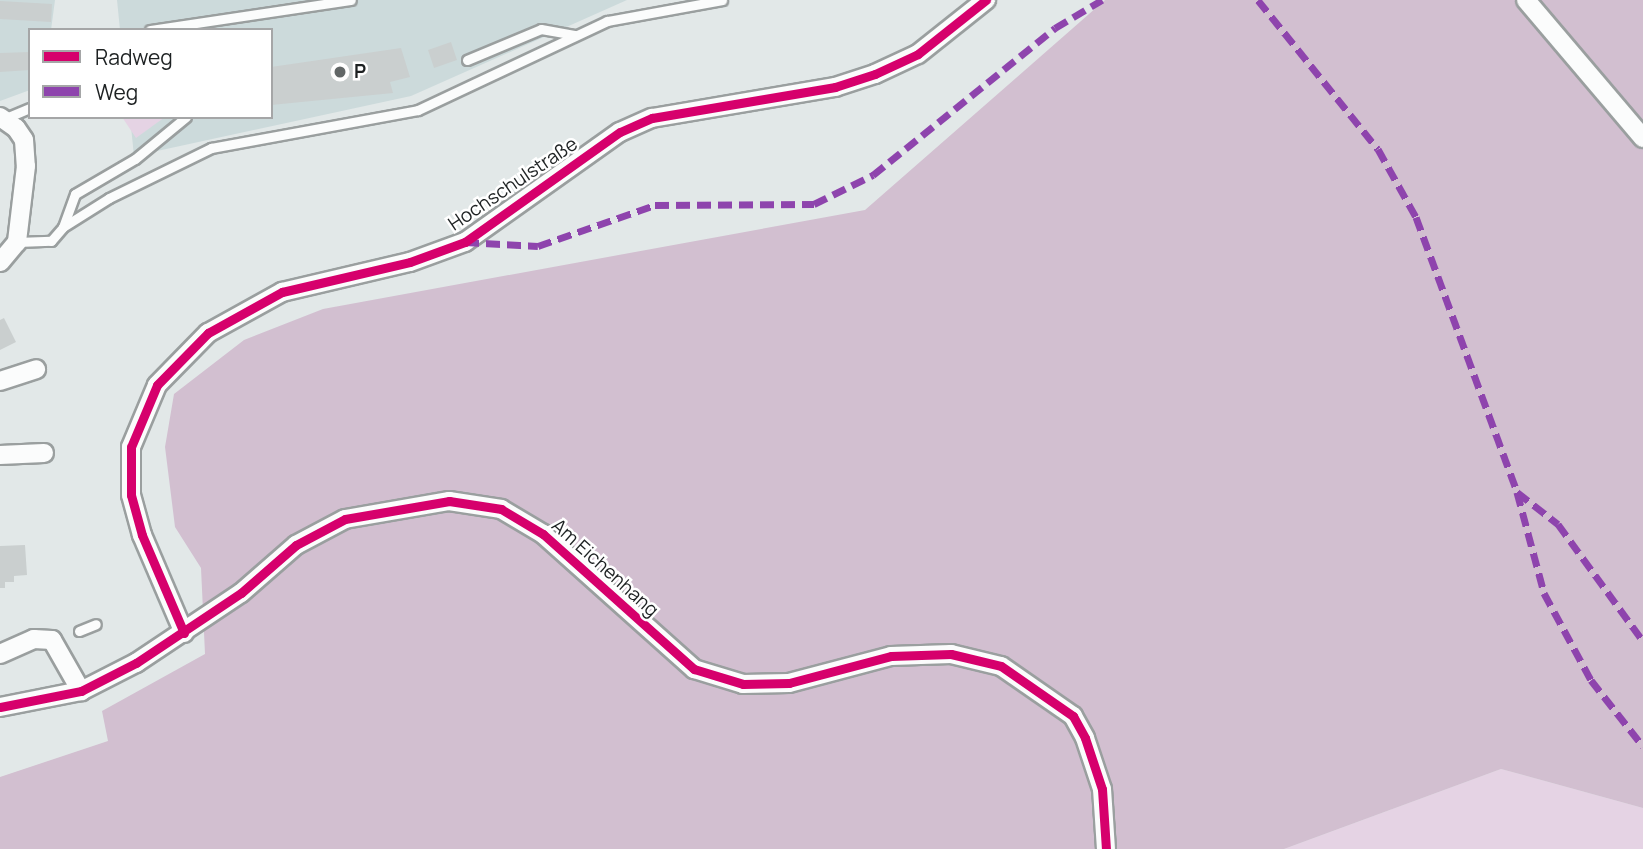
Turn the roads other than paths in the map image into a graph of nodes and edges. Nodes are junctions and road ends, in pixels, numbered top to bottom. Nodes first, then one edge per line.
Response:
1 (351, 0) edge
2 (722, 0) edge
3 (986, 0) edge
4 (1526, 0) edge
5 (162, 28) edge
6 (577, 35) junction
7 (467, 60) dead end
8 (28, 109) edge
9 (3, 118) edge
10 (185, 119) edge
11 (1643, 138) edge
12 (62, 227) junction
13 (17, 242) junction
14 (0, 262) edge
15 (36, 369) dead end
16 (0, 381) edge
17 (44, 453) dead end
18 (0, 455) edge
19 (96, 624) dead end
20 (79, 631) dead end
21 (184, 633) junction
22 (0, 654) edge
23 (81, 691) junction
24 (0, 707) edge
25 (1105, 849) edge

1 - 5 lane
2 - 6 lane
3 - 21 street, Hochschulstraße
4 - 11 street
6 - 7 lane
6 - 12 lane
8 - 9 lane
9 - 13 street
10 - 12 lane
12 - 13 lane
13 - 14 street
15 - 16 street
17 - 18 street
19 - 20 lane
21 - 23 street, Am Eichenhang
21 - 25 street, Am Eichenhang
22 - 23 street
23 - 24 street, Am Eichenhang

